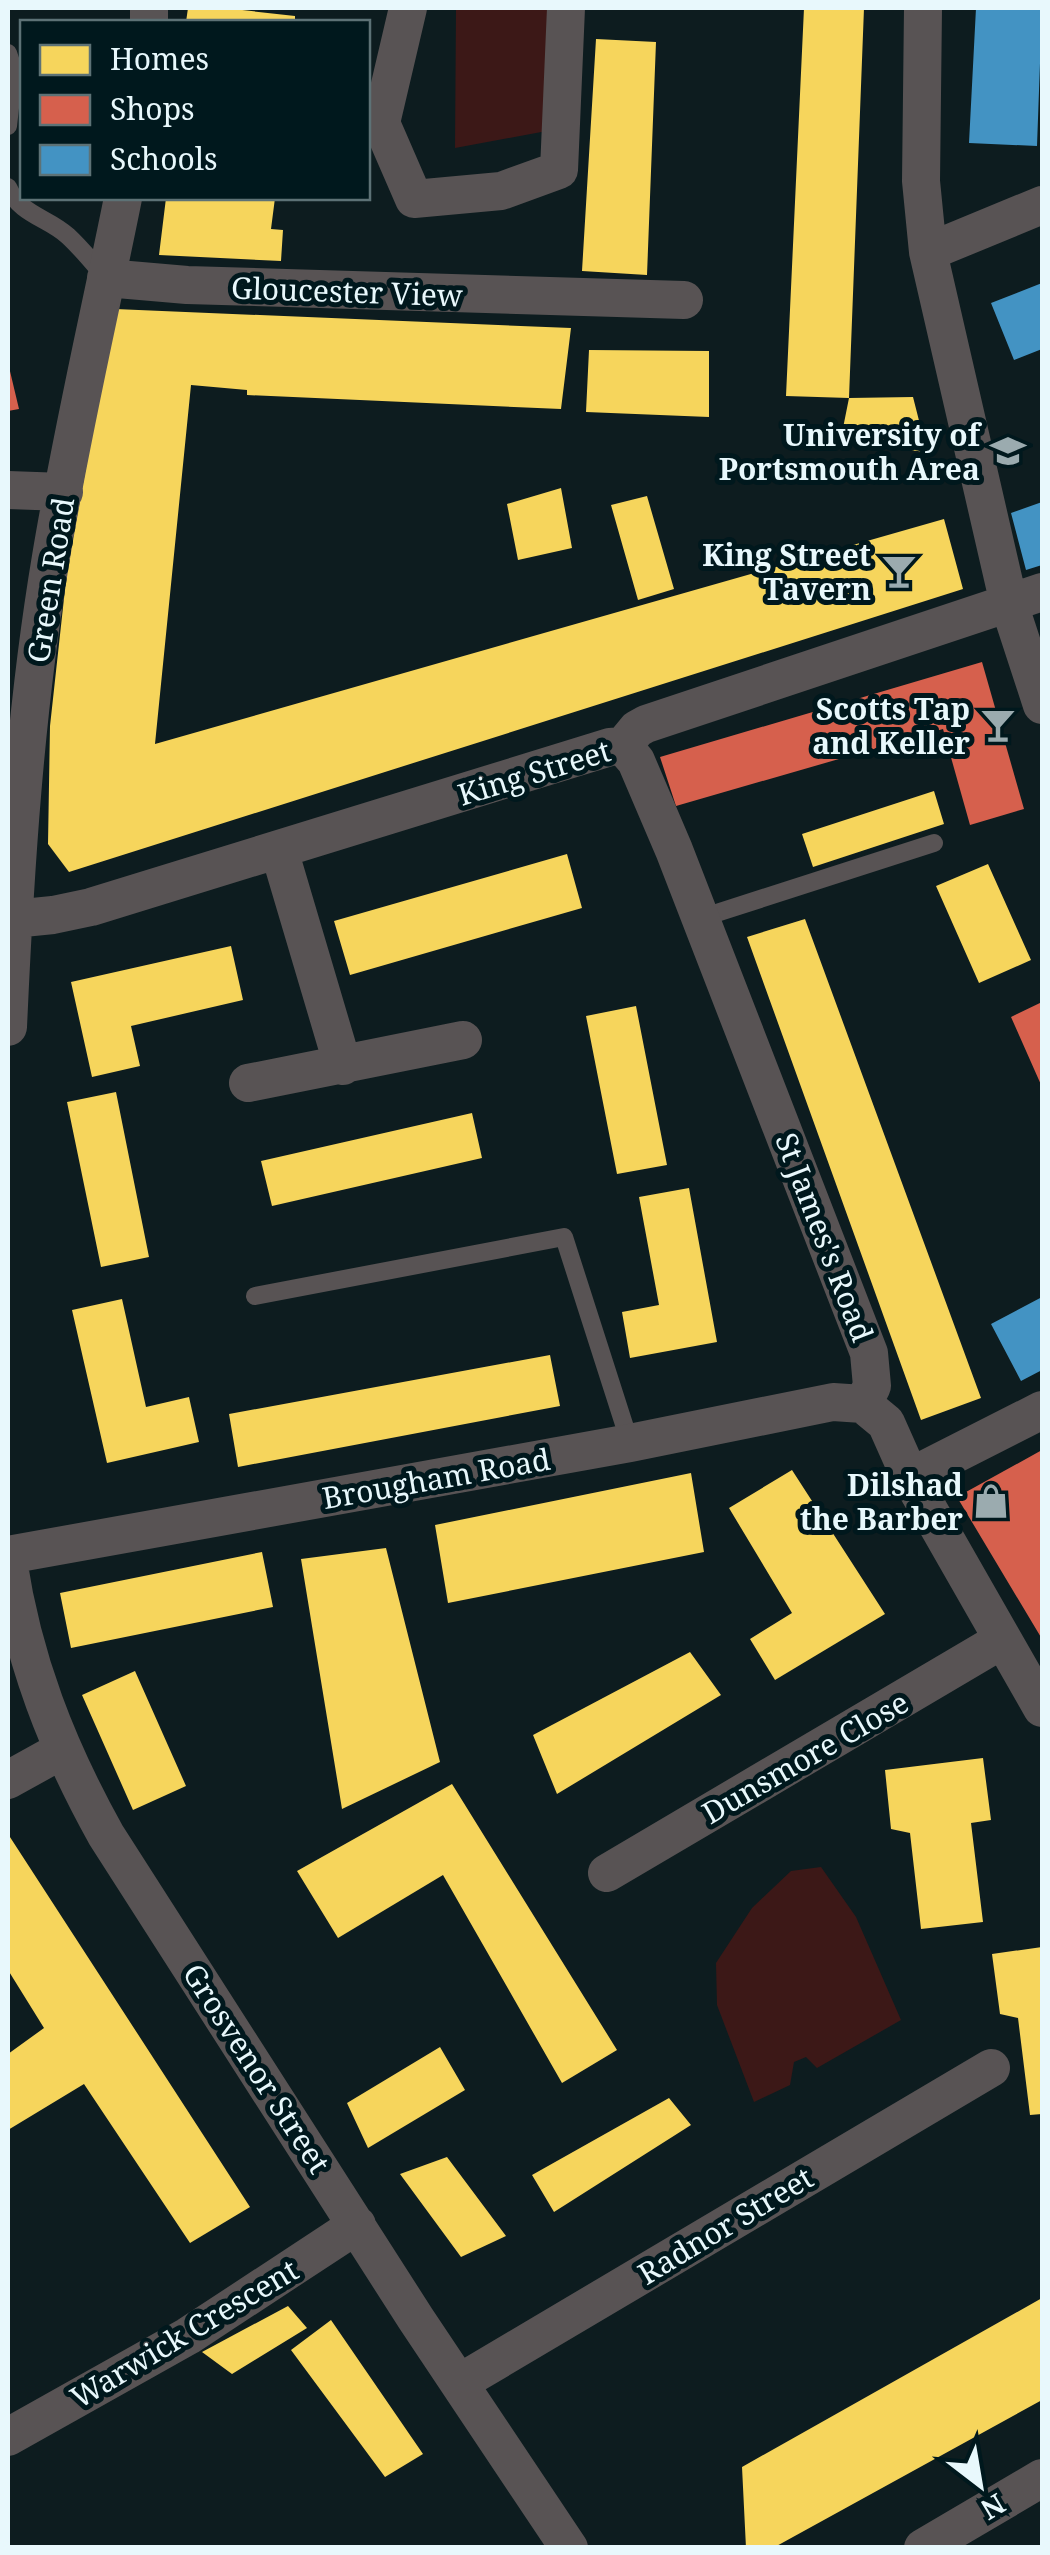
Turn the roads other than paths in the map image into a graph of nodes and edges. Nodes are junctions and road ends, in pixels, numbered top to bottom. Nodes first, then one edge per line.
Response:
1 (408, 8) edge
2 (566, 8) edge
3 (923, 8) edge
4 (8, 53) edge
5 (8, 126) edge
6 (8, 187) edge
7 (122, 200) edge
8 (1042, 205) edge
9 (928, 252) junction
10 (106, 278) junction
11 (684, 300) dead end
12 (8, 490) edge
13 (64, 492) junction
14 (1026, 598) edge
15 (1042, 705) edge
16 (622, 746) junction
17 (934, 843) dead end
18 (279, 850) junction
19 (701, 918) junction
20 (14, 919) junction
21 (8, 1027) edge
22 (463, 1040) dead end
23 (343, 1066) junction
24 (248, 1083) dead end
25 (256, 1296) dead end
26 (863, 1404) junction
27 (1042, 1410) edge
28 (630, 1442) junction
29 (910, 1477) junction
30 (8, 1558) edge
31 (1002, 1640) junction
32 (1042, 1708) edge
33 (62, 1750) junction
34 (8, 1780) edge
35 (607, 1873) dead end
36 (990, 2068) dead end
37 (357, 2225) junction
38 (458, 2382) junction
39 (8, 2437) edge
40 (1042, 2478) edge
41 (568, 2548) edge
42 (923, 2548) edge

1 - 2 street
3 - 9 street
4 - 5 lane
6 - 10 lane
7 - 10 street, Green Road
8 - 9 street
9 - 14 street
10 - 11 street, Gloucester View
10 - 13 street, Green Road
12 - 13 street
13 - 20 street, Green Road
14 - 15 street
14 - 16 street, King Street
16 - 18 street, King Street
16 - 19 street, St James's Road
17 - 19 lane
18 - 20 street, King Street
18 - 23 street
19 - 26 street, St James's Road
20 - 21 street, Green Road
22 - 23 street
23 - 24 street
25 - 28 lane
26 - 28 street, Brougham Road
26 - 29 street
27 - 29 street
28 - 30 street, Brougham Road
29 - 31 street
30 - 33 street, Grosvenor Street
31 - 32 street
31 - 35 street, Dunsmore Close
33 - 34 street
33 - 37 street, Grosvenor Street
36 - 38 street, Radnor Street
37 - 38 street, Grosvenor Street
37 - 39 street, Warwick Crescent
38 - 41 street, Grosvenor Street
40 - 42 street

